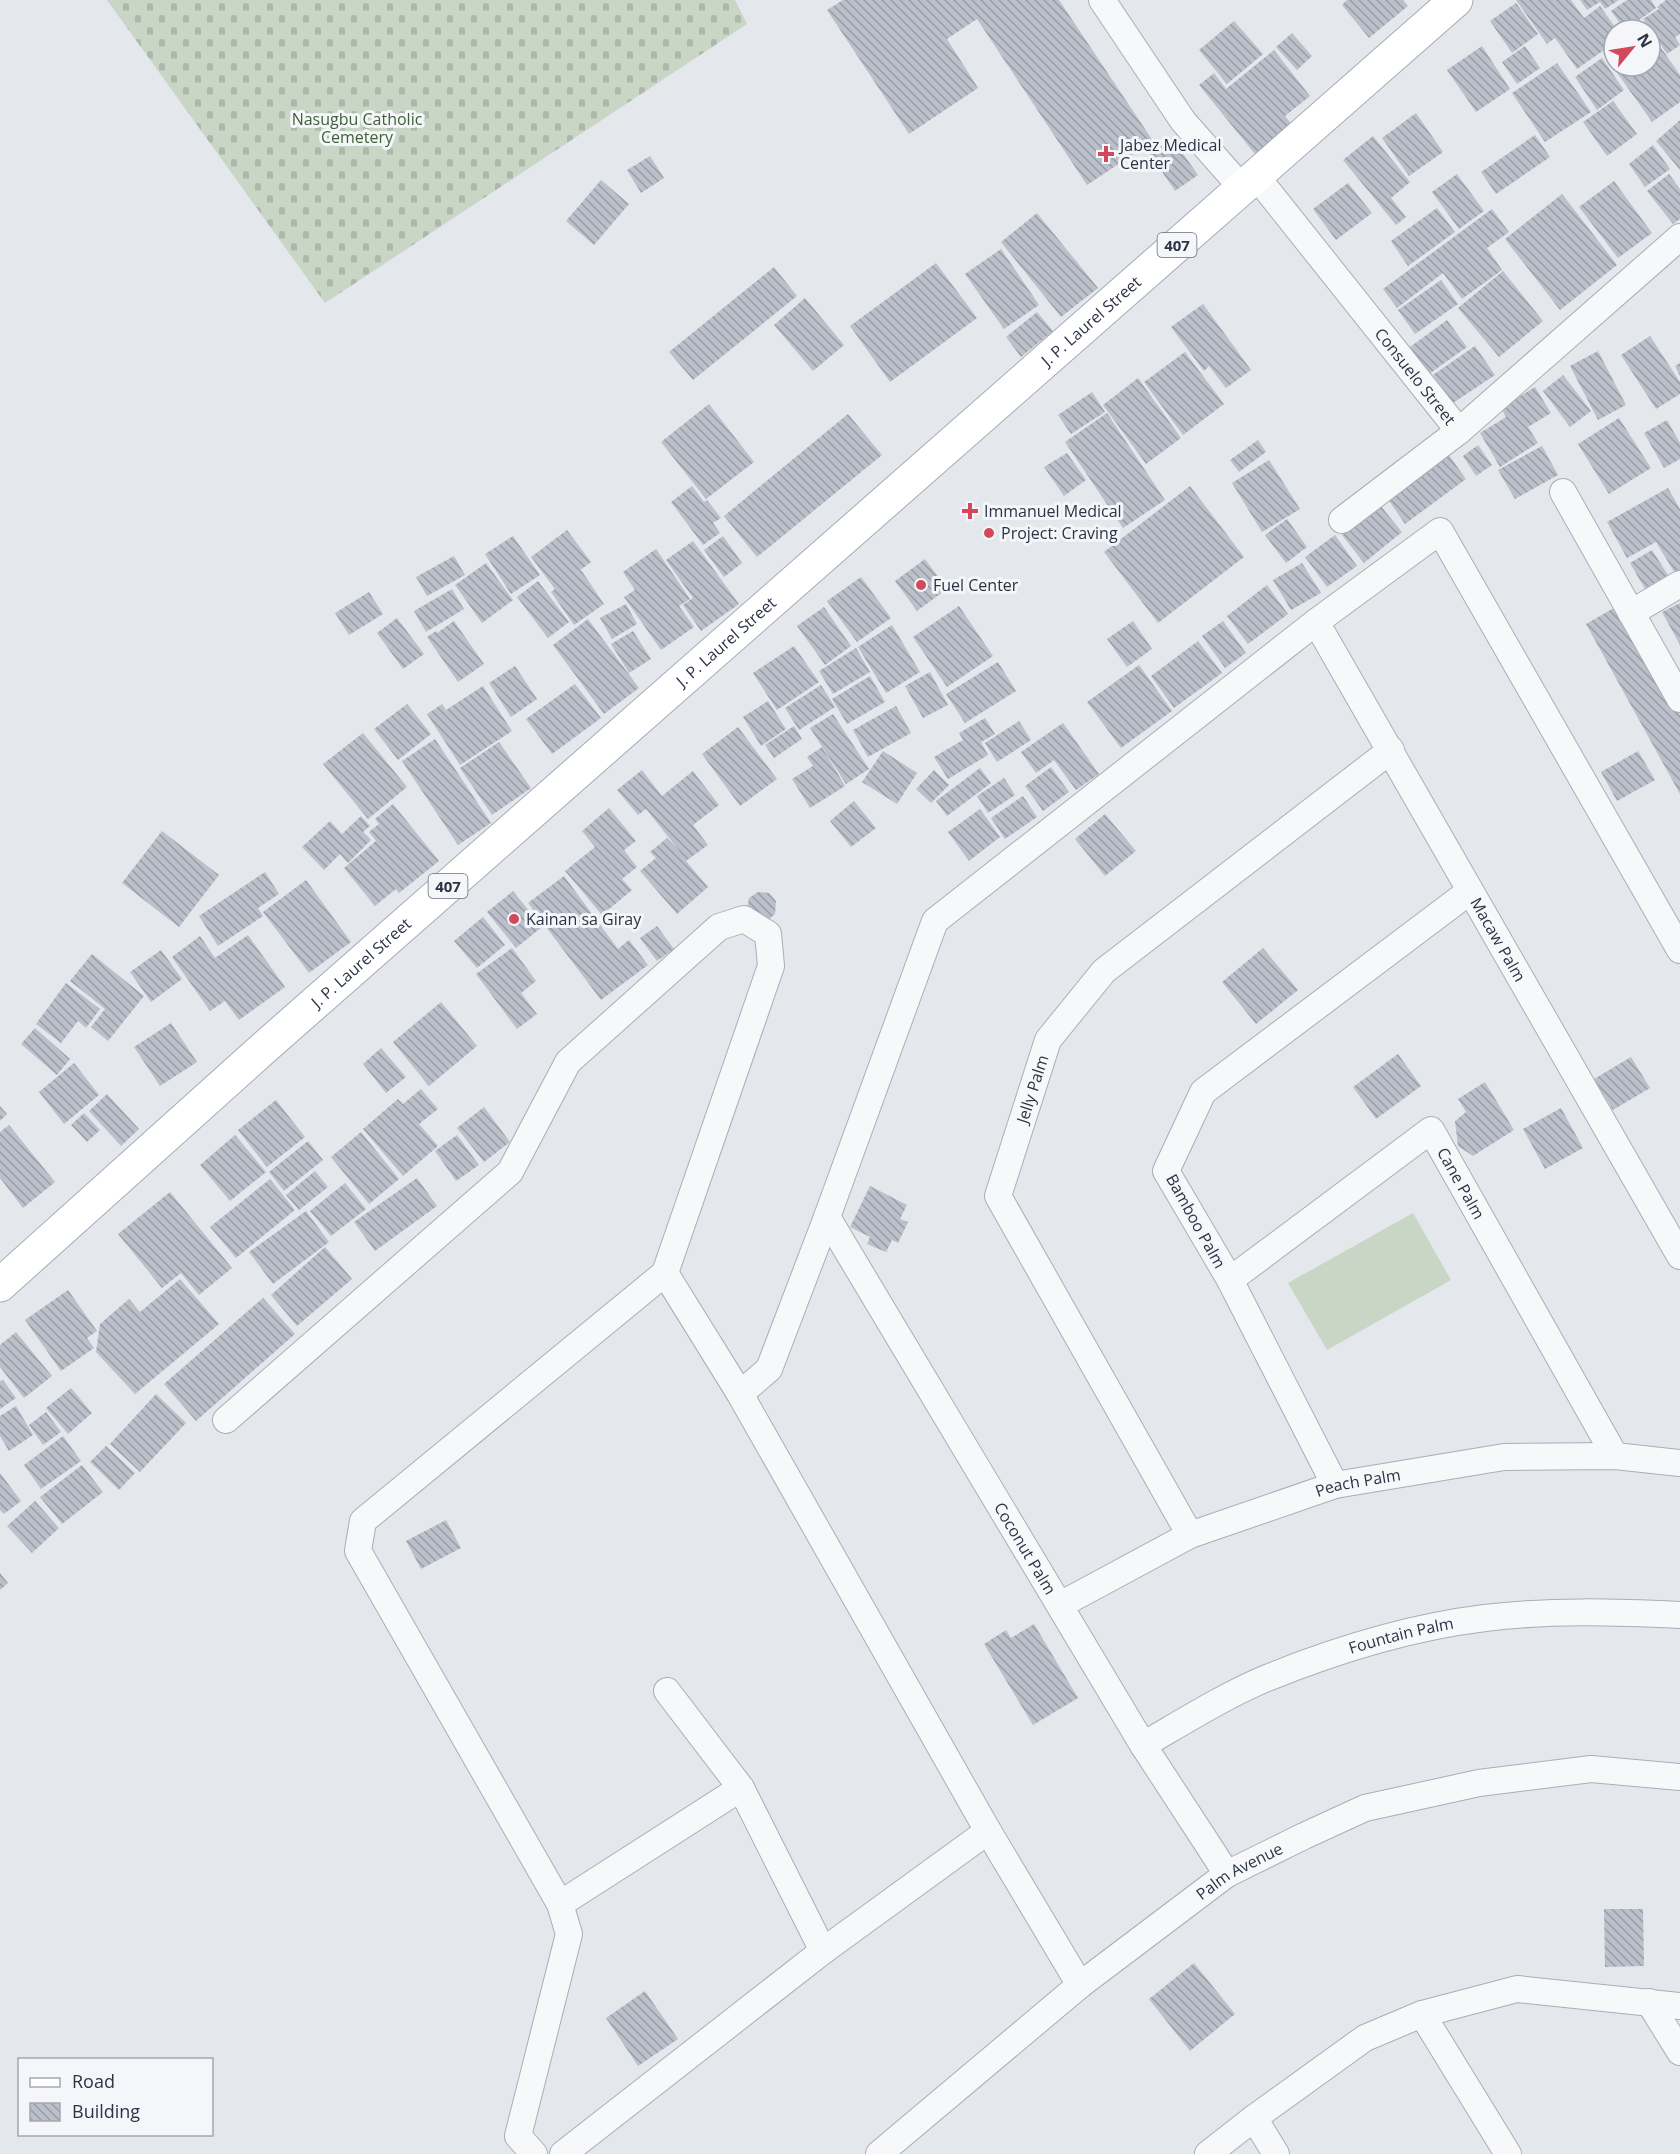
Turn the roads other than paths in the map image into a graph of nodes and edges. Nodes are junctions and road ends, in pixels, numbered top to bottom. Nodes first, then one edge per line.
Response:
1 (1102, 0) edge
2 (1456, 0) edge
3 (1249, 182) junction
4 (1680, 237) edge
5 (1459, 431) junction
6 (1563, 492) dead end
7 (1342, 520) dead end
8 (1680, 584) edge
9 (1631, 613) junction
10 (1316, 622) junction
11 (1680, 699) edge
12 (1391, 750) junction
13 (1470, 891) junction
14 (1680, 950) edge
15 (827, 1217) junction
16 (1680, 1256) edge
17 (665, 1273) junction
18 (1230, 1280) junction
19 (0, 1285) edge
20 (740, 1394) junction
21 (226, 1420) dead end
22 (1615, 1456) junction
23 (1680, 1463) edge
24 (1335, 1485) junction
25 (1190, 1535) junction
26 (1060, 1605) junction
27 (1680, 1615) edge
28 (667, 1691) dead end
29 (1143, 1745) junction
30 (1680, 1777) edge
31 (741, 1788) junction
32 (988, 1831) junction
33 (1227, 1874) junction
34 (560, 1904) junction
35 (823, 1951) junction
36 (1080, 1986) junction
37 (1649, 2002) junction
38 (1680, 2006) edge
39 (1422, 2014) junction
40 (1680, 2052) edge
41 (1254, 2118) junction
42 (534, 2154) edge
43 (563, 2154) edge
44 (879, 2154) edge
45 (1208, 2154) edge
46 (1276, 2154) edge
47 (1508, 2154) edge

1 - 3 street, Consuelo Street
2 - 3 main road, J. P. Laurel Street / 407
3 - 5 street, Consuelo Street
3 - 19 main road, J. P. Laurel Street / 407
4 - 5 street, Consuelo Street
5 - 7 street
6 - 9 street
8 - 9 street
9 - 11 street
10 - 12 street, Macaw Palm
10 - 14 street
10 - 15 street
12 - 13 street, Macaw Palm
12 - 25 street, Jelly Palm
13 - 16 street, Macaw Palm
13 - 18 street, Bamboo Palm
15 - 20 street
15 - 26 street, Coconut Palm
17 - 20 street
17 - 21 street
17 - 34 street
18 - 22 street, Cane Palm
18 - 24 street, Bamboo Palm
20 - 32 street
22 - 23 street, Peach Palm
22 - 24 street, Peach Palm
24 - 25 street, Peach Palm
25 - 26 street, Peach Palm
26 - 29 street, Coconut Palm
27 - 29 street, Fountain Palm
28 - 31 street
29 - 33 street, Coconut Palm
30 - 33 street, Palm Avenue
31 - 34 street
31 - 35 street
32 - 35 street
32 - 36 street
33 - 36 street, Palm Avenue
34 - 42 street
35 - 43 street
36 - 44 street, Palm Avenue
37 - 38 street
37 - 39 street
37 - 40 street
39 - 41 street
39 - 47 street
41 - 45 street
41 - 46 street

